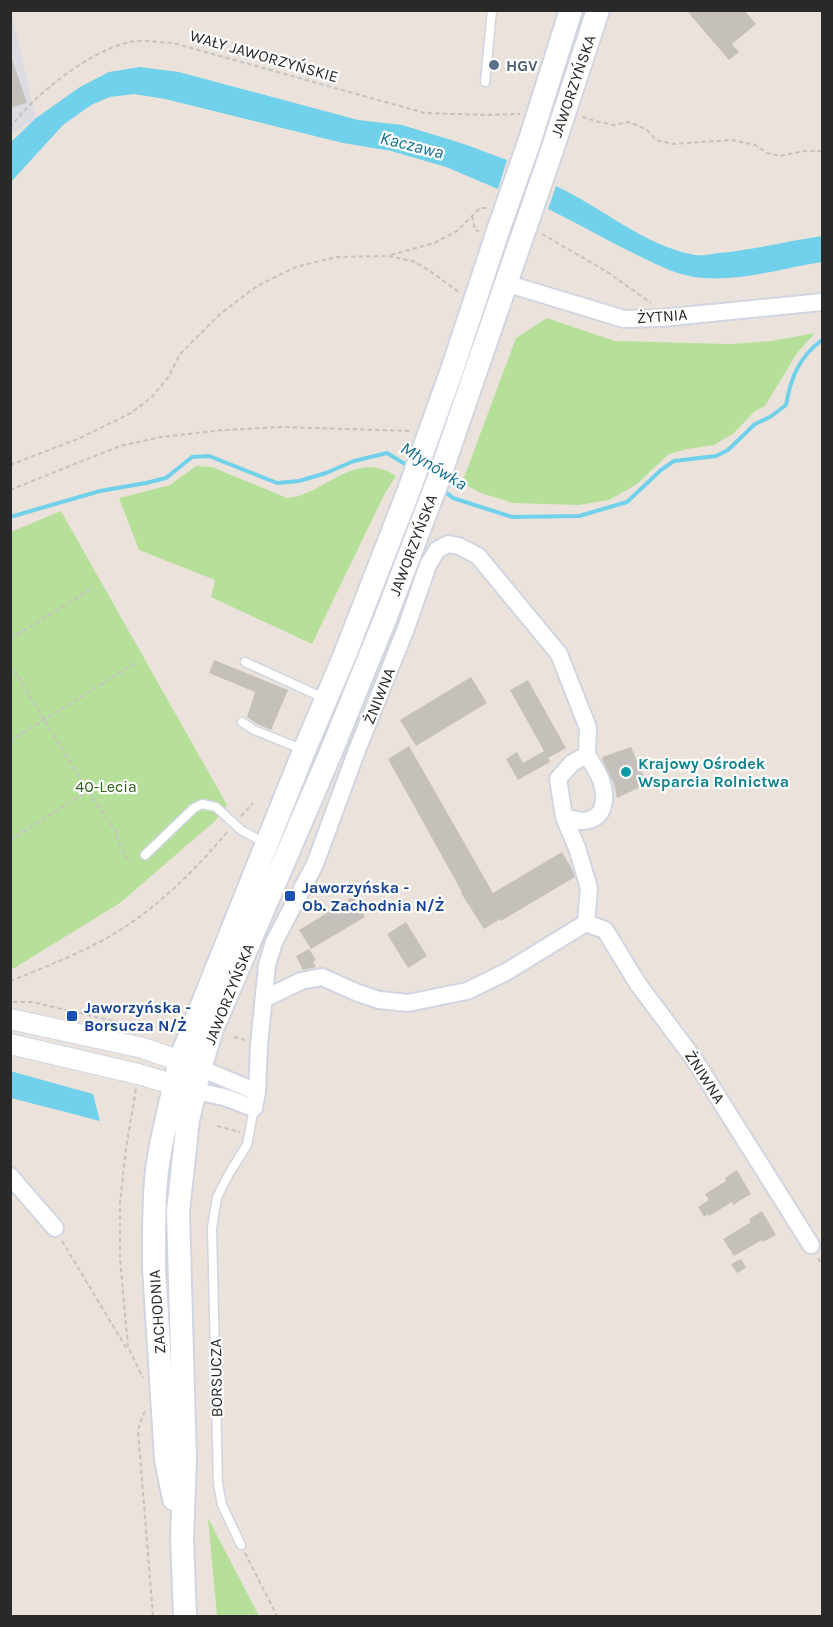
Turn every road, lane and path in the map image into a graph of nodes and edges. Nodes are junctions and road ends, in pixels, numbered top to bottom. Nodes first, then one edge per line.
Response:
1 (492, 10) edge
2 (571, 10) edge
3 (598, 10) edge
4 (485, 82) dead end
5 (565, 111) junction
6 (538, 118) junction
7 (10, 128) edge
8 (822, 151) edge
9 (480, 208) dead end
10 (472, 216) junction
11 (475, 230) dead end
12 (546, 235) dead end
13 (388, 256) junction
14 (506, 283) junction
15 (476, 300) junction
16 (822, 302) edge
17 (661, 318) junction
18 (415, 432) dead end
19 (10, 465) edge
20 (10, 490) edge
21 (94, 587) dead end
22 (10, 639) edge
23 (137, 662) dead end
24 (245, 662) dead end
25 (10, 664) edge
26 (326, 699) junction
27 (45, 720) junction
28 (242, 722) dead end
29 (10, 741) edge
30 (304, 751) junction
31 (587, 755) junction
32 (88, 791) junction
33 (253, 803) dead end
34 (564, 817) junction
35 (234, 824) junction
36 (10, 840) edge
37 (268, 844) junction
38 (145, 855) joint
39 (586, 923) junction
40 (10, 981) edge
41 (264, 999) junction
42 (10, 1002) edge
43 (10, 1019) edge
44 (148, 1029) dead end
45 (10, 1044) edge
46 (190, 1064) junction
47 (185, 1088) junction
48 (136, 1089) dead end
49 (255, 1100) junction
50 (216, 1126) dead end
51 (250, 1135) junction
52 (10, 1176) edge
53 (55, 1228) joint
54 (811, 1245) dead end
55 (130, 1354) junction
56 (147, 1386) dead end
57 (146, 1409) dead end
58 (240, 1545) joint
59 (153, 1617) edge
60 (185, 1617) edge
61 (277, 1617) edge

1 - 4 lane
2 - 6 main road, JAWORZYŃSKA
3 - 5 main road, JAWORZYŃSKA
5 - 8 path
5 - 14 main road, JAWORZYŃSKA, bridge
6 - 7 path, WAŁY JAWORZYŃSKIE
6 - 15 main road, JAWORZYŃSKA, bridge
9 - 10 path
10 - 11 path
10 - 13 path
12 - 17 path
13 - 15 path
13 - 19 path
14 - 17 street, ŻYTNIA
14 - 46 main road, JAWORZYŃSKA
15 - 26 main road, JAWORZYŃSKA
16 - 17 street, ŻYTNIA
18 - 20 path
21 - 22 path
23 - 27 path
24 - 26 lane
25 - 27 path
26 - 30 main road, JAWORZYŃSKA
27 - 29 path
27 - 32 path
28 - 30 lane
30 - 37 main road, JAWORZYŃSKA
31 - 34 street
31 - 34 street, ŻNIWNA
31 - 41 street, ŻNIWNA
32 - 36 path
32 - 38 path
33 - 35 path
34 - 39 street
35 - 37 lane
35 - 38 lane
35 - 40 path
37 - 46 main road, JAWORZYŃSKA
39 - 41 street
39 - 54 street, ŻNIWNA
41 - 49 street, ŻNIWNA
42 - 44 path
43 - 46 street
45 - 47 street
46 - 47 main road, JAWORZYŃSKA
46 - 49 street
47 - 49 street
47 - 60 main road, ZACHODNIA
48 - 55 path
49 - 51 lane, BORSUCZA
50 - 51 path
51 - 58 lane, BORSUCZA
52 - 53 street
53 - 55 path
55 - 56 path
57 - 59 path
58 - 61 path

